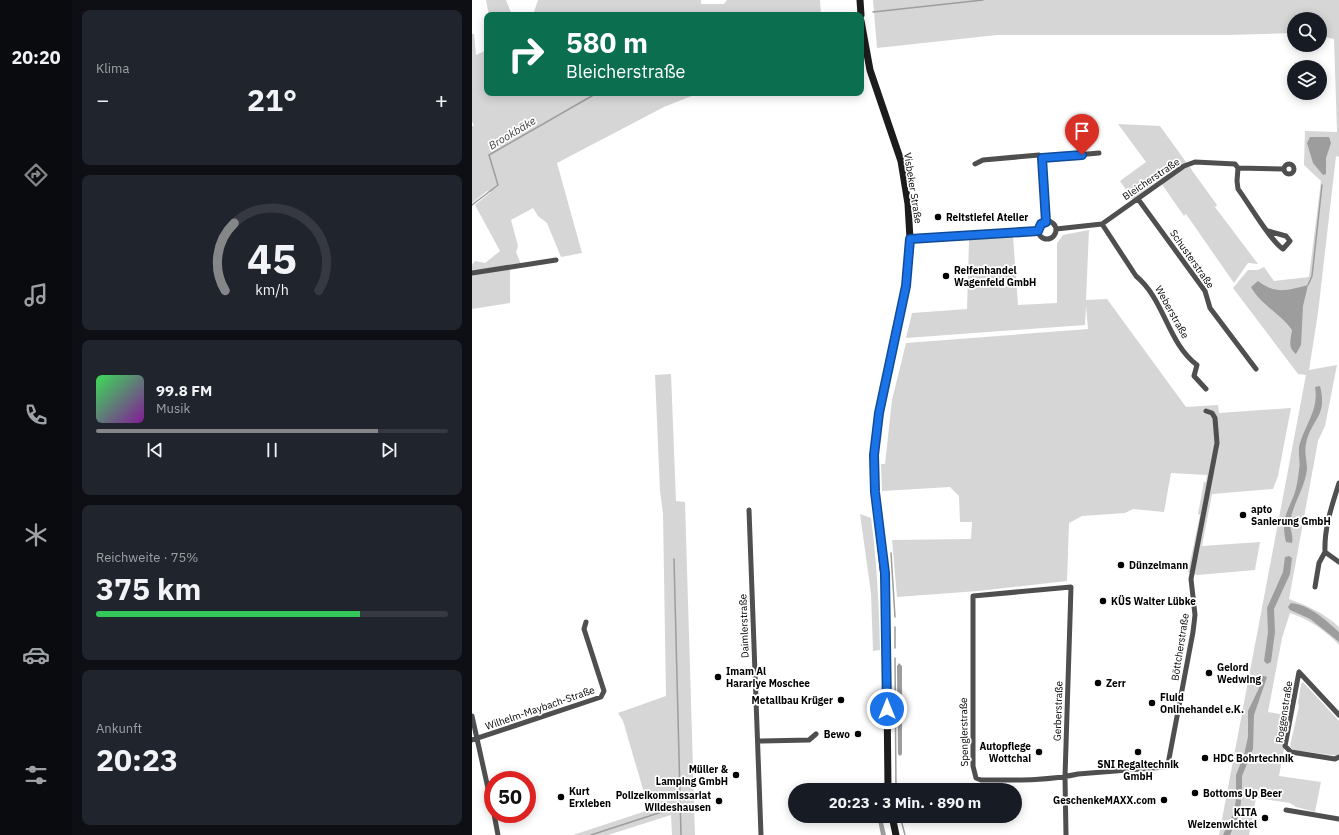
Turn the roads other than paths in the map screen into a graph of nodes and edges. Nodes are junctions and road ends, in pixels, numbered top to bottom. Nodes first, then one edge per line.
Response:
1 (860, 0) edge
2 (861, 12) edge
3 (864, 37) edge
4 (1099, 153) dead end
5 (1042, 158) junction
6 (975, 164) dead end
7 (1238, 168) junction
8 (1283, 169) dead end
9 (1138, 199) junction
10 (1046, 222) junction
11 (1102, 224) junction
12 (1056, 229) junction
13 (1038, 231) junction
14 (1268, 231) dead end
15 (910, 239) junction
16 (556, 260) dead end
17 (472, 273) edge
18 (1256, 369) dead end
19 (1206, 389) dead end
20 (1206, 411) dead end
21 (1339, 483) edge
22 (749, 510) dead end
23 (1325, 552) junction
24 (1339, 562) edge
25 (1315, 586) dead end
26 (973, 596) joint
27 (586, 622) dead end
28 (1339, 715) edge
29 (472, 716) edge
30 (816, 734) dead end
31 (475, 739) edge
32 (758, 741) junction
33 (1339, 757) edge
34 (484, 775) edge
35 (1065, 777) junction
36 (888, 783) edge
37 (1286, 810) dead end
38 (1339, 819) edge
39 (496, 823) edge
40 (893, 823) edge
41 (498, 835) edge
42 (761, 835) edge
43 (896, 835) edge
44 (1066, 835) edge

1 - 2 main road
3 - 15 main road, Visbeker Straße
4 - 5 street
5 - 6 street
5 - 10 street
7 - 8 street, Bleicherstraße
7 - 9 street, Bleicherstraße
7 - 14 street
9 - 11 street, Bleicherstraße
9 - 18 street, Schusterstraße
10 - 12 street
10 - 13 street
11 - 12 street, Bleicherstraße
11 - 19 street, Weberstraße
12 - 13 street
13 - 15 street
15 - 36 main road, Visbeker Straße
16 - 17 street
20 - 35 street, Böttcherstraße
21 - 23 street
22 - 32 street, Daimlerstraße
23 - 24 street
23 - 25 street
26 - 35 street, Spenglerstraße
26 - 35 street, Gerberstraße
27 - 31 street, Wilhelm-Maybach-Straße
28 - 33 street, Roggenstraße
29 - 31 street
30 - 32 street
31 - 34 street
32 - 42 street, Daimlerstraße
35 - 44 street, Gerberstraße
37 - 38 street
39 - 41 street
40 - 43 main road

